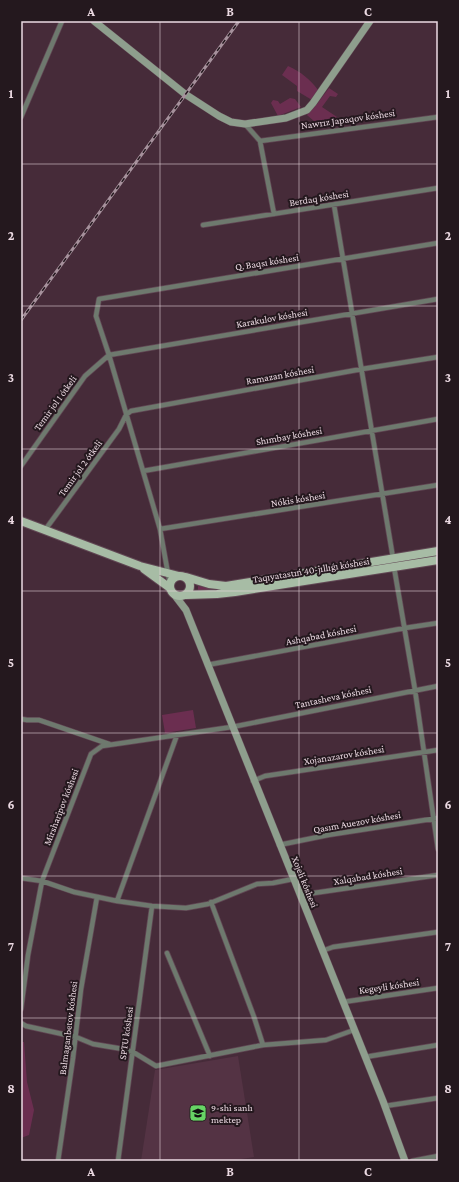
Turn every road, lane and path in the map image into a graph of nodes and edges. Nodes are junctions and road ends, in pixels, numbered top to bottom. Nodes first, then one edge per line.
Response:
1 (62, 21) edge
2 (94, 21) edge
3 (370, 21) edge
4 (21, 117) edge
5 (438, 117) edge
6 (245, 124) junction
7 (260, 141) junction
8 (438, 188) edge
9 (334, 205) junction
10 (274, 214) junction
11 (203, 225) dead end
12 (438, 243) edge
13 (343, 258) junction
14 (438, 299) edge
15 (352, 314) junction
16 (109, 355) junction
17 (438, 357) edge
18 (362, 369) junction
19 (126, 415) junction
20 (438, 419) edge
21 (372, 430) junction
22 (21, 466) edge
23 (143, 471) junction
24 (438, 485) edge
25 (383, 494) junction
26 (21, 521) edge
27 (160, 529) junction
28 (46, 530) junction
29 (438, 551) edge
30 (438, 560) edge
31 (394, 562) junction
32 (140, 566) junction
33 (168, 573) junction
34 (183, 576) junction
35 (171, 589) junction
36 (186, 595) junction
37 (186, 610) junction
38 (438, 623) edge
39 (405, 628) junction
40 (207, 665) junction
41 (438, 686) edge
42 (415, 690) junction
43 (21, 719) edge
44 (232, 727) junction
45 (178, 735) junction
46 (111, 745) junction
47 (438, 750) edge
48 (424, 752) junction
49 (254, 780) junction
50 (435, 818) edge
51 (280, 845) junction
52 (438, 849) edge
53 (438, 875) edge
54 (21, 878) edge
55 (293, 879) junction
56 (42, 882) junction
57 (97, 897) junction
58 (300, 897) junction
59 (117, 901) junction
60 (211, 902) junction
61 (152, 906) junction
62 (438, 932) edge
63 (322, 950) junction
64 (167, 953) dead end
65 (438, 988) edge
66 (343, 1002) junction
67 (21, 1009) edge
68 (21, 1023) edge
69 (354, 1030) junction
70 (76, 1036) junction
71 (263, 1045) junction
72 (438, 1045) edge
73 (133, 1052) junction
74 (210, 1056) junction
75 (365, 1056) junction
76 (438, 1098) edge
77 (385, 1106) junction
78 (438, 1156) edge
79 (58, 1161) edge
80 (118, 1161) edge
81 (405, 1161) edge
82 (412, 1161) edge

1 - 4 street
2 - 6 street
3 - 6 street, Nawrız Japaqov kóshesi
5 - 7 street, Nawrız Japaqov kóshesi
6 - 7 street
7 - 10 street
8 - 9 street, Berdaq kóshesi
9 - 10 street, Berdaq kóshesi
9 - 13 street
10 - 11 street, Berdaq kóshesi
12 - 13 street, Q. Baqsı kóshesi
13 - 15 street
13 - 16 street, Q. Baqsı kóshesi
14 - 15 street, Karakulov kóshesi
15 - 16 street, Karakulov kóshesi
15 - 18 street
16 - 19 street
16 - 22 street, Temir jol 1 ótkeli
17 - 18 street, Ramazan kóshesi
18 - 19 street, Ramazan kóshesi
18 - 21 street
19 - 23 street
19 - 28 street, Temir jol 2 ótkeli
20 - 21 street, Shımbay kóshesi
21 - 23 street, Shımbay kóshesi
21 - 25 street
23 - 27 street
24 - 25 street, Nókis kóshesi
25 - 27 street, Nókis kóshesi
25 - 31 street
26 - 28 main road
27 - 33 street
28 - 32 main road
29 - 31 main road, Taqıyatastıń 40-jıllıǵı kóshesi
30 - 31 main road, Taqıyatastıń 40-jıllıǵı kóshesi
31 - 34 main road, Taqıyatastıń 40-jıllıǵı kóshesi
31 - 36 main road, Taqıyatastıń 40-jıllıǵı kóshesi
31 - 39 street
32 - 33 main road, Taqıyatastıń 40-jıllıǵı kóshesi
32 - 35 main road
33 - 34 main road, Taqıyatastıń 40-jıllıǵı kóshesi
33 - 35 street
34 - 35 main road
34 - 36 main road
35 - 36 main road
35 - 37 street
36 - 37 street
37 - 40 street, Xojeli kóshesi
38 - 39 street, Ashqabad kóshesi
39 - 40 street, Ashqabad kóshesi
39 - 42 street
40 - 44 street, Xojeli kóshesi
41 - 42 street, Tantasheva kóshesi
42 - 44 street, Tantasheva kóshesi
42 - 48 street
43 - 46 street
44 - 45 street, Mirsharipov kóshesi
44 - 49 street, Xojeli kóshesi
45 - 46 street, Mirsharipov kóshesi
45 - 59 street
46 - 56 street, Mirsharipov kóshesi
47 - 48 street, Xojanazarov kóshesi
48 - 49 street, Xojanazarov kóshesi
48 - 50 street
49 - 51 street, Xojeli kóshesi
50 - 51 street, Qasım Auezov kóshesi
50 - 52 street
51 - 55 street, Xojeli kóshesi
53 - 58 street, Xalqabad kóshesi
54 - 56 street
55 - 58 street, Xojeli kóshesi
55 - 60 street
56 - 57 street
56 - 67 street, Mirsharipov kóshesi
57 - 59 street
57 - 70 street, Balmaganbetov kóshesi
58 - 63 street, Xojeli kóshesi
59 - 61 street
60 - 61 street
60 - 71 street
61 - 73 street, SPTU kóshesi
62 - 63 street
63 - 66 street, Xojeli kóshesi
64 - 74 street
65 - 66 street, Kegeyli kóshesi
66 - 69 street, Xojeli kóshesi
68 - 70 street
69 - 71 street
69 - 75 street, Xojeli kóshesi
70 - 73 street
70 - 79 street, Balmaganbetov kóshesi
71 - 74 street
72 - 75 street
73 - 74 street
73 - 80 street, SPTU kóshesi
75 - 77 street, Xojeli kóshesi
76 - 77 street
77 - 81 street, Xojeli kóshesi
78 - 82 street

